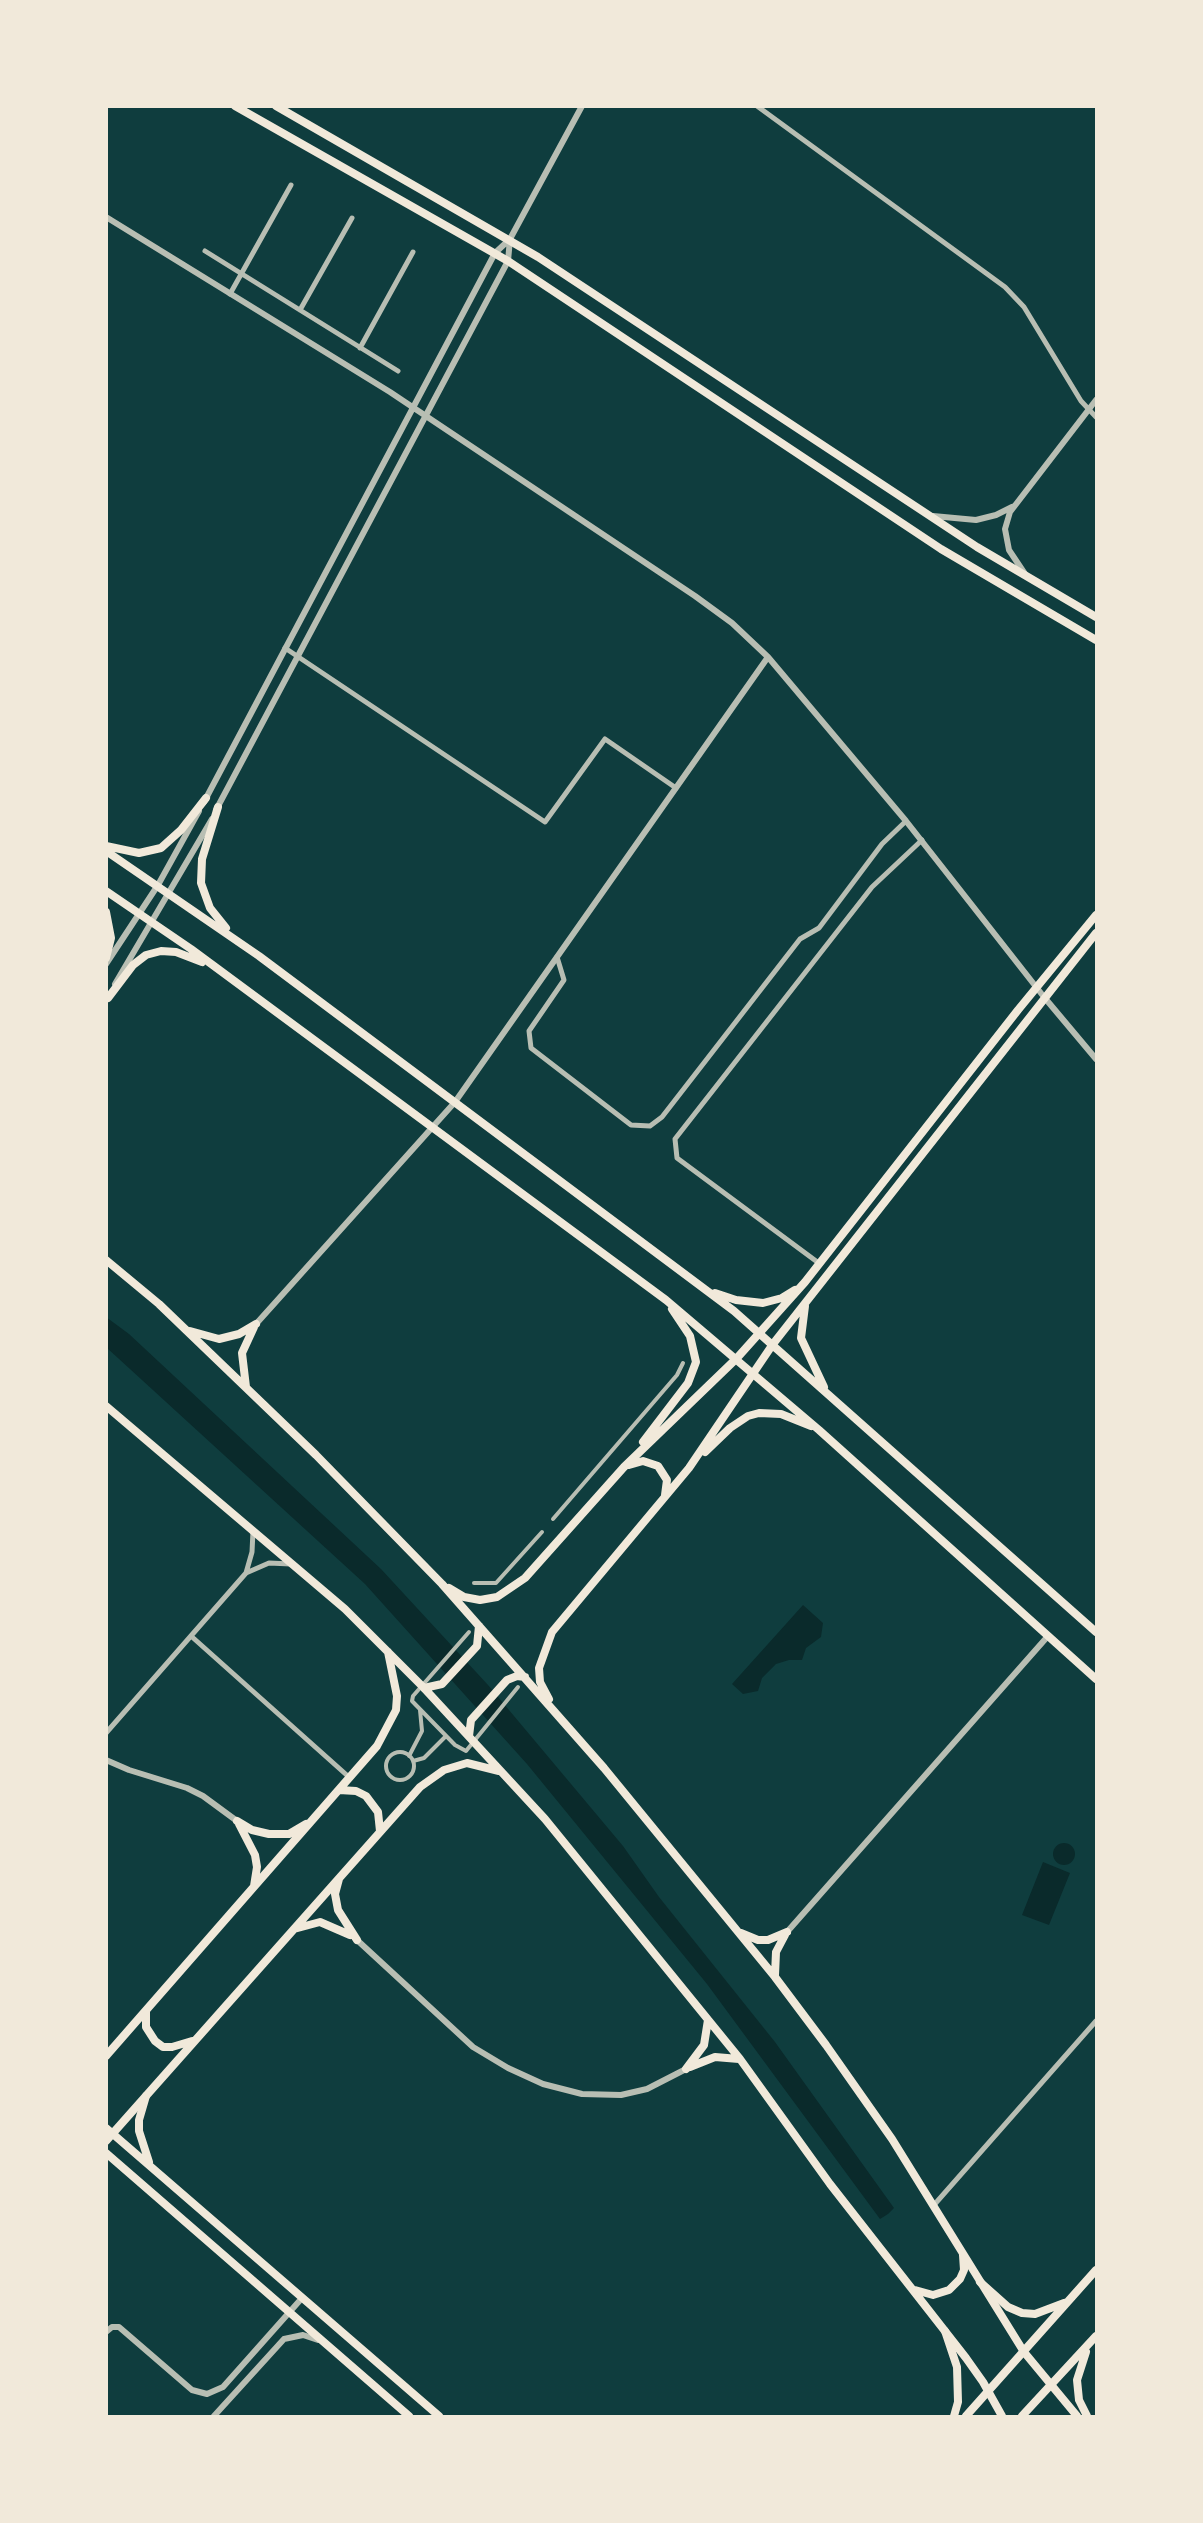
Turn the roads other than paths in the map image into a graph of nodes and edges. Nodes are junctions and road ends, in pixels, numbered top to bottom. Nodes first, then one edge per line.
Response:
1 (236, 106) edge
2 (276, 106) edge
3 (582, 106) edge
4 (757, 106) edge
5 (291, 185) dead end
6 (106, 217) edge
7 (352, 218) dead end
8 (510, 239) junction
9 (205, 251) dead end
10 (413, 252) dead end
11 (495, 253) junction
12 (508, 261) junction
13 (242, 273) junction
14 (230, 294) junction
15 (300, 310) junction
16 (360, 348) junction
17 (398, 371) dead end
18 (1096, 400) edge
19 (412, 407) junction
20 (1089, 410) junction
21 (425, 416) junction
22 (1096, 417) edge
23 (1013, 507) junction
24 (929, 515) junction
25 (1027, 576) junction
26 (1096, 617) edge
27 (1096, 640) edge
28 (285, 648) junction
29 (298, 656) junction
30 (768, 657) junction
31 (676, 788) junction
32 (206, 798) junction
33 (218, 807) junction
34 (906, 821) junction
35 (922, 840) junction
36 (106, 846) edge
37 (106, 851) edge
38 (158, 885) junction
39 (106, 891) edge
40 (170, 892) junction
41 (106, 912) edge
42 (141, 913) junction
43 (1096, 915) edge
44 (152, 921) junction
45 (1096, 933) edge
46 (237, 940) junction
47 (557, 957) junction
48 (106, 958) edge
49 (106, 964) edge
50 (219, 970) junction
51 (1037, 987) junction
52 (1044, 997) junction
53 (107, 999) edge
54 (1096, 1059) edge
55 (455, 1102) junction
56 (433, 1129) junction
57 (106, 1260) edge
58 (820, 1264) junction
59 (805, 1282) junction
60 (710, 1292) junction
61 (666, 1300) junction
62 (807, 1302) junction
63 (256, 1324) junction
64 (184, 1328) junction
65 (760, 1333) junction
66 (773, 1344) junction
67 (737, 1358) junction
68 (683, 1363) dead end
69 (753, 1372) junction
70 (247, 1388) junction
71 (826, 1391) junction
72 (106, 1406) edge
73 (819, 1430) junction
74 (624, 1467) junction
75 (689, 1468) junction
76 (664, 1498) junction
77 (553, 1520) dead end
78 (253, 1529) junction
79 (542, 1532) dead end
80 (296, 1565) junction
81 (246, 1573) junction
82 (474, 1583) dead end
83 (442, 1584) junction
84 (479, 1626) junction
85 (469, 1632) dead end
86 (1096, 1632) edge
87 (191, 1635) junction
88 (1048, 1636) junction
89 (387, 1651) junction
90 (525, 1677) junction
91 (1096, 1679) edge
92 (423, 1687) junction
93 (518, 1688) dead end
94 (552, 1707) junction
95 (420, 1710) junction
96 (106, 1733) edge
97 (446, 1736) junction
98 (470, 1738) junction
99 (409, 1756) junction
100 (106, 1760) edge
101 (413, 1761) junction
102 (501, 1772) junction
103 (350, 1778) junction
104 (339, 1790) junction
105 (237, 1821) junction
106 (311, 1821) junction
107 (380, 1831) junction
108 (342, 1874) junction
109 (254, 1887) junction
110 (293, 1929) junction
111 (739, 1931) junction
112 (787, 1932) junction
113 (357, 1940) junction
114 (775, 1977) junction
115 (146, 2010) junction
116 (708, 2018) junction
117 (1096, 2020) edge
118 (195, 2040) junction
119 (106, 2055) edge
120 (740, 2059) junction
121 (686, 2069) junction
122 (146, 2096) junction
123 (110, 2131) edge
124 (106, 2141) edge
125 (106, 2153) edge
126 (152, 2167) junction
127 (934, 2205) junction
128 (963, 2252) junction
129 (1096, 2270) edge
130 (980, 2282) junction
131 (915, 2290) junction
132 (302, 2298) junction
133 (1072, 2298) junction
134 (289, 2312) junction
135 (945, 2331) junction
136 (106, 2332) edge
137 (1094, 2338) edge
138 (324, 2342) junction
139 (1024, 2352) junction
140 (1050, 2385) junction
141 (989, 2391) junction
142 (214, 2416) edge
143 (409, 2416) edge
144 (439, 2416) edge
145 (954, 2416) edge
146 (966, 2416) edge
147 (1002, 2416) edge
148 (1023, 2416) edge
149 (1077, 2416) edge
150 (1087, 2416) edge

1 - 11 main road
2 - 8 main road
3 - 8 street
4 - 20 street
5 - 13 street
6 - 14 street
7 - 15 street
8 - 11 street
8 - 12 street
8 - 24 main road
9 - 13 street
10 - 16 street
11 - 12 main road
11 - 19 street
12 - 21 street
12 - 27 main road
13 - 14 street
13 - 15 street
14 - 19 street
15 - 16 street
16 - 17 street
18 - 20 street
19 - 21 street
19 - 28 street
20 - 22 street
20 - 23 street
21 - 29 street
21 - 30 street
23 - 24 street
23 - 25 street
24 - 25 main road
25 - 26 main road
28 - 29 street
28 - 32 street
29 - 31 street
29 - 33 street
30 - 31 street
30 - 34 street
31 - 47 street
32 - 36 main road
32 - 38 street
33 - 40 street
33 - 46 main road
34 - 35 street
34 - 47 street
35 - 51 street
35 - 58 street
37 - 38 main road
38 - 40 main road
38 - 42 street
39 - 42 main road
40 - 44 street
40 - 46 main road
41 - 48 main road
42 - 44 main road
42 - 49 street
43 - 51 main road
44 - 50 main road
44 - 53 street
45 - 52 main road
46 - 55 main road
47 - 55 street
50 - 53 main road
50 - 56 main road
51 - 52 street
51 - 58 main road
52 - 54 street
52 - 62 main road
55 - 56 street
55 - 60 main road
56 - 61 main road
56 - 63 street
57 - 64 main road
58 - 59 main road
59 - 60 main road
59 - 65 main road
60 - 65 main road
61 - 67 main road
61 - 74 main road
62 - 66 main road
62 - 71 main road
63 - 64 main road
63 - 70 main road
64 - 70 main road
65 - 66 main road
65 - 67 main road
66 - 69 main road
66 - 71 main road
67 - 69 main road
67 - 74 main road
68 - 77 street
69 - 73 main road
69 - 75 main road
70 - 83 main road
71 - 86 main road
72 - 78 main road
73 - 75 main road
73 - 88 main road
74 - 76 main road
74 - 83 main road
75 - 76 main road
76 - 94 main road
78 - 80 main road
78 - 81 street
79 - 82 street
80 - 81 street
80 - 89 main road
81 - 87 street
83 - 84 main road
84 - 90 main road
84 - 92 main road
85 - 92 street
87 - 96 street
87 - 103 street
88 - 91 main road
88 - 112 street
89 - 92 main road
89 - 103 main road
90 - 94 main road
90 - 98 main road
92 - 95 street
92 - 98 main road
93 - 98 street
94 - 111 main road
95 - 97 street
95 - 99 street
97 - 98 street
97 - 101 street
98 - 102 main road
99 - 101 street
99 - 101 street
100 - 105 street
102 - 107 main road
102 - 116 main road
103 - 104 main road
104 - 106 main road
104 - 107 main road
105 - 106 main road
105 - 109 main road
106 - 109 main road
107 - 108 main road
108 - 110 main road
108 - 113 main road
109 - 115 main road
110 - 113 main road
110 - 118 main road
111 - 112 main road
111 - 114 main road
112 - 114 main road
113 - 121 street
114 - 127 main road
115 - 118 main road
115 - 119 main road
116 - 120 main road
116 - 121 main road
117 - 127 street
118 - 122 main road
120 - 121 main road
120 - 131 main road
122 - 123 main road
122 - 126 main road
123 - 124 main road
123 - 126 main road
125 - 134 main road
126 - 132 main road
127 - 128 main road
128 - 130 main road
128 - 131 main road
129 - 133 main road
130 - 133 main road
130 - 139 main road
131 - 135 main road
132 - 134 street
132 - 144 main road
133 - 139 main road
134 - 136 street
134 - 138 main road
135 - 141 main road
135 - 145 main road
137 - 140 main road
137 - 150 main road
138 - 142 street
138 - 143 main road
139 - 140 main road
139 - 141 main road
140 - 148 main road
140 - 149 main road
141 - 146 main road
141 - 147 main road

